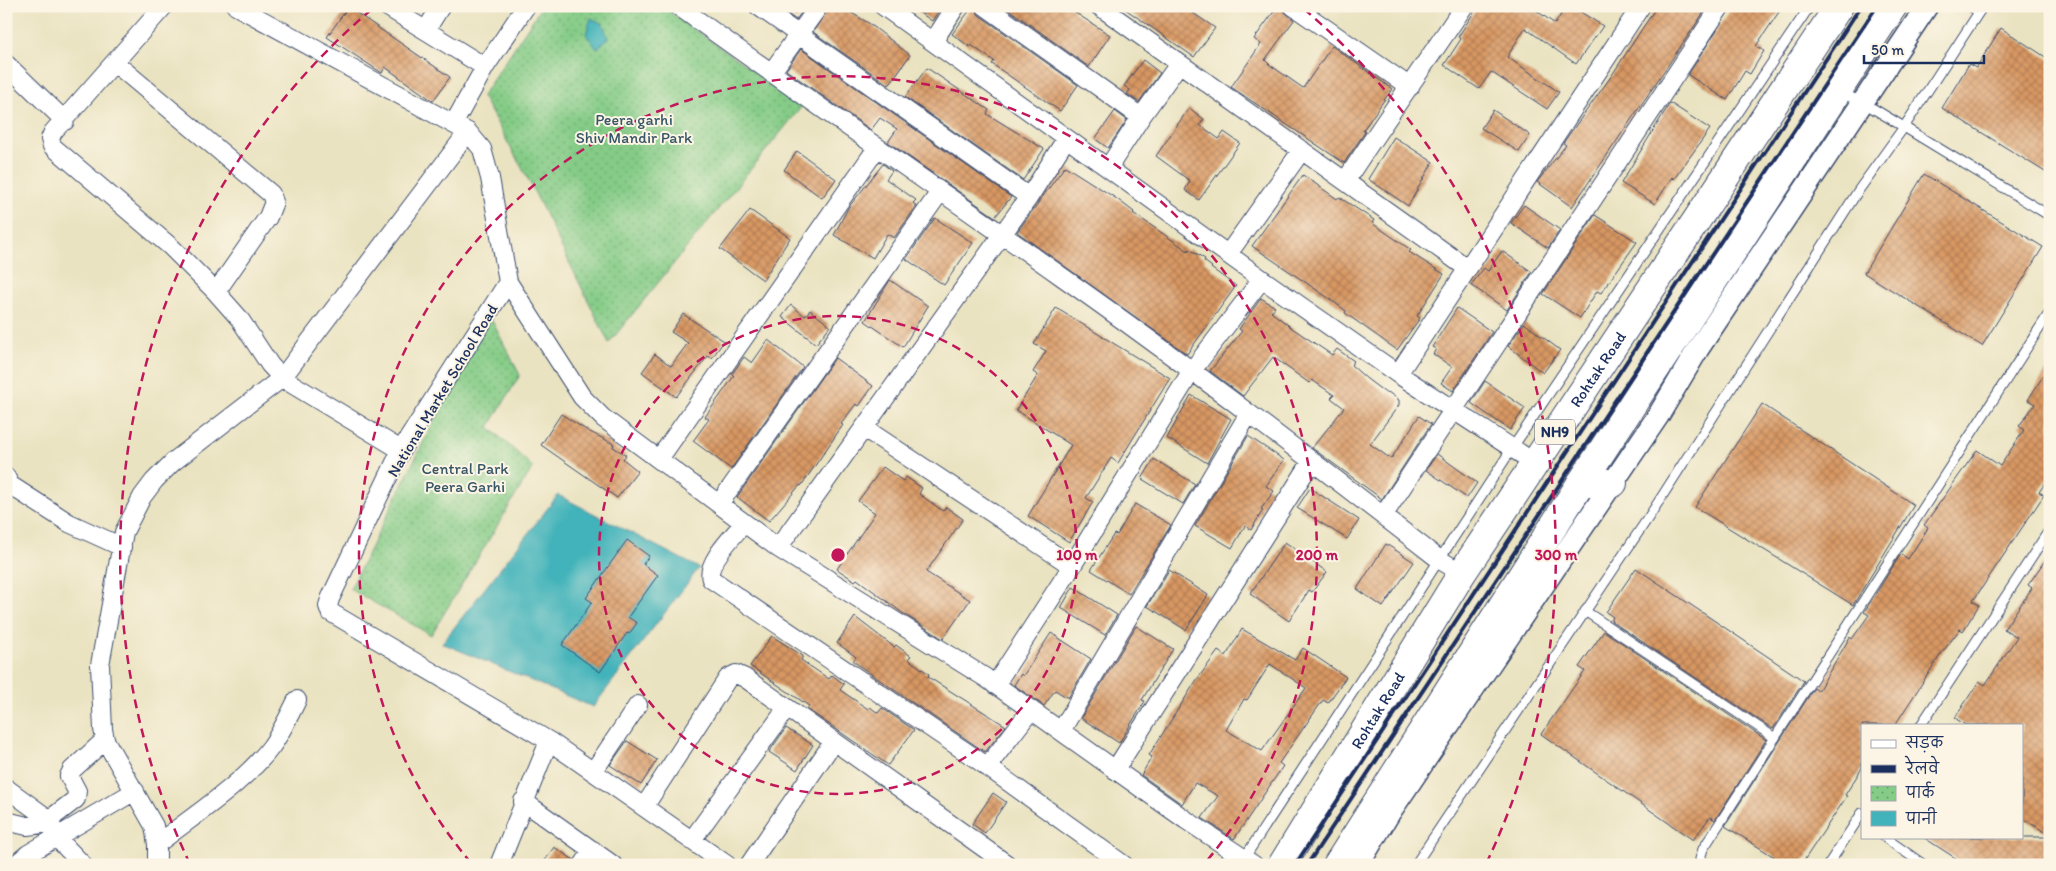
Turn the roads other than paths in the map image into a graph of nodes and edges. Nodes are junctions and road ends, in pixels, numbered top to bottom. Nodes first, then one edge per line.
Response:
1 (164, 6) edge
2 (236, 6) edge
3 (386, 6) edge
4 (441, 6) edge
5 (526, 6) edge
6 (678, 6) edge
7 (758, 6) edge
8 (819, 6) edge
9 (883, 6) edge
10 (956, 6) edge
11 (985, 6) edge
12 (1099, 6) edge
13 (1293, 6) edge
14 (1464, 6) edge
15 (1641, 6) edge
16 (1721, 6) edge
17 (1810, 6) edge
18 (1839, 6) edge
19 (1893, 6) edge
20 (1927, 6) edge
21 (1970, 6) edge
22 (1981, 9) edge
23 (426, 30) junction
24 (799, 35) junction
25 (933, 42) junction
26 (115, 63) junction
27 (6, 64) edge
28 (1180, 64) junction
29 (485, 67) junction
30 (771, 73) junction
31 (1410, 87) junction
32 (1838, 92) junction
33 (1864, 103) junction
34 (1141, 117) junction
35 (65, 121) junction
36 (1904, 127) junction
37 (461, 128) junction
38 (1066, 139) junction
39 (877, 148) junction
40 (1302, 150) junction
41 (1108, 168) junction
42 (1346, 180) junction
43 (940, 192) junction
44 (1028, 197) junction
45 (2050, 216) edge
46 (1002, 235) junction
47 (1228, 254) junction
48 (1467, 268) junction
49 (1262, 279) junction
50 (508, 282) junction
51 (216, 292) junction
52 (2050, 312) edge
53 (1191, 372) junction
54 (1398, 374) junction
55 (282, 378) junction
56 (1454, 410) junction
57 (1248, 415) junction
58 (864, 428) junction
59 (1512, 447) junction
60 (401, 450) junction
61 (659, 460) junction
62 (1312, 461) junction
63 (1535, 463) junction
64 (7, 483) edge
65 (1581, 483) junction
66 (1613, 483) junction
67 (719, 504) junction
68 (1383, 516) junction
69 (744, 522) junction
70 (2050, 529) edge
71 (122, 547) junction
72 (778, 548) junction
73 (1072, 566) junction
74 (1451, 566) junction
75 (1585, 611) junction
76 (995, 685) junction
77 (297, 700) dead end
78 (638, 705) dead end
79 (787, 708) junction
80 (1031, 710) junction
81 (1922, 724) edge
82 (1061, 731) junction
83 (1775, 738) junction
84 (106, 740) junction
85 (549, 741) junction
86 (834, 742) junction
87 (987, 767) junction
88 (1116, 770) junction
89 (593, 772) junction
90 (6, 788) edge
91 (136, 791) junction
92 (524, 801) junction
93 (644, 807) junction
94 (1861, 818) edge
95 (6, 821) edge
96 (52, 827) junction
97 (1885, 838) edge
98 (692, 840) junction
99 (157, 844) junction
100 (588, 858) edge
101 (1246, 863) edge
102 (15, 865) edge
103 (83, 865) edge
104 (157, 865) edge
105 (499, 865) edge
106 (613, 865) edge
107 (727, 865) edge
108 (749, 865) edge
109 (1008, 865) edge
110 (1124, 865) edge
111 (1282, 865) edge
112 (1337, 865) edge
113 (1358, 865) edge
114 (1415, 865) edge
115 (1706, 865) edge
116 (1828, 865) edge
117 (1924, 865) edge

1 - 26 street
2 - 37 street
3 - 23 street
4 - 23 street
5 - 29 street
6 - 30 street
7 - 24 street
8 - 24 street
9 - 25 street
10 - 25 street
11 - 34 street
12 - 28 street
13 - 31 street
14 - 31 street
15 - 48 street
16 - 56 street
17 - 59 lane
18 - 63 highway, Rohtak Road / NH9
19 - 32 highway
20 - 33 street
21 - 22 lane
22 - 36 lane
23 - 29 street
24 - 30 street
24 - 44 street
25 - 38 street
26 - 35 street
26 - 51 street
27 - 35 street
28 - 34 street
28 - 40 street
29 - 37 street
30 - 39 street
31 - 42 street
32 - 33 lane
32 - 65 highway
33 - 36 lane
33 - 66 street
34 - 41 street
35 - 51 street
36 - 45 lane
36 - 75 lane
37 - 50 street
37 - 55 street
38 - 41 street
38 - 44 street
39 - 43 street
39 - 61 street
40 - 42 street
40 - 47 street
41 - 47 street
42 - 48 street
43 - 46 street
43 - 67 street
44 - 46 street
46 - 53 street
46 - 58 street
47 - 49 street
48 - 54 street
49 - 53 street
49 - 54 street
50 - 60 street, National Market School Road
50 - 61 street
51 - 55 street
52 - 83 lane
53 - 57 street
53 - 73 street
54 - 56 street
55 - 60 street
55 - 71 street
56 - 59 street
56 - 68 street
57 - 62 street
57 - 82 street
58 - 72 street
58 - 73 street
59 - 63 street
59 - 74 lane
60 - 85 street, National Market School Road
61 - 67 street
62 - 68 street
62 - 88 street
63 - 74 highway, Rohtak Road / NH9
64 - 71 street
65 - 66 highway
65 - 112 highway
66 - 113 street
67 - 69 street
68 - 74 street
69 - 72 street
69 - 87 street
70 - 81 lane
71 - 84 street
72 - 76 street
73 - 76 street
74 - 101 lane
74 - 111 highway, Rohtak Road / NH9
75 - 83 lane
75 - 114 lane
76 - 80 street
77 - 99 street
78 - 89 street
79 - 86 street
79 - 93 street
79 - 98 street
80 - 82 street
80 - 87 street
82 - 88 street
83 - 115 lane
84 - 91 street
84 - 96 street
85 - 89 street
85 - 92 street
86 - 108 street
86 - 109 street
87 - 110 street
88 - 101 street
89 - 93 street
90 - 96 street
91 - 96 street
91 - 99 street
92 - 100 street
92 - 105 street
93 - 98 street
94 - 116 lane
95 - 96 street
96 - 102 street
96 - 103 street
97 - 117 lane
98 - 107 street
99 - 104 street
100 - 106 street

